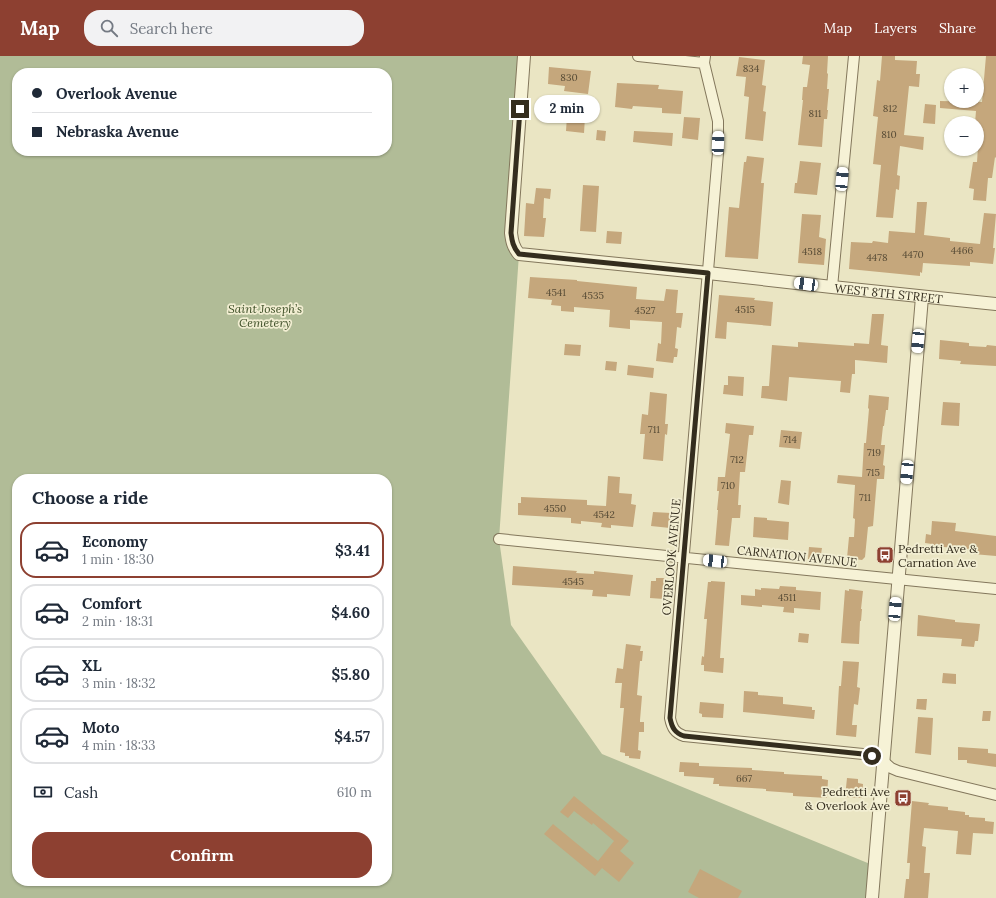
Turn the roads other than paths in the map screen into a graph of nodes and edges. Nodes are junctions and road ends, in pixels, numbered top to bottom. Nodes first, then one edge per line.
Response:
1 (524, 56) edge
2 (638, 56) edge
3 (854, 56) edge
4 (705, 59) edge
5 (708, 273) junction
6 (832, 287) junction
7 (922, 297) junction
8 (996, 304) edge
9 (499, 539) dead end
10 (684, 558) junction
11 (898, 579) junction
12 (996, 590) edge
13 (883, 761) junction
14 (996, 795) edge
15 (872, 898) edge

1 - 5 street, WEST 8TH STREET
2 - 4 street
3 - 6 street
4 - 5 street, OVERLOOK AVENUE
5 - 6 street, WEST 8TH STREET
5 - 10 street, OVERLOOK AVENUE
6 - 7 street, WEST 8TH STREET
7 - 8 street, WEST 8TH STREET
7 - 11 street
9 - 10 street, CARNATION AVENUE
10 - 11 street, CARNATION AVENUE
10 - 13 street, OVERLOOK AVENUE
11 - 12 street, CARNATION AVENUE
11 - 13 street
13 - 14 street, OVERLOOK AVENUE
13 - 15 street

